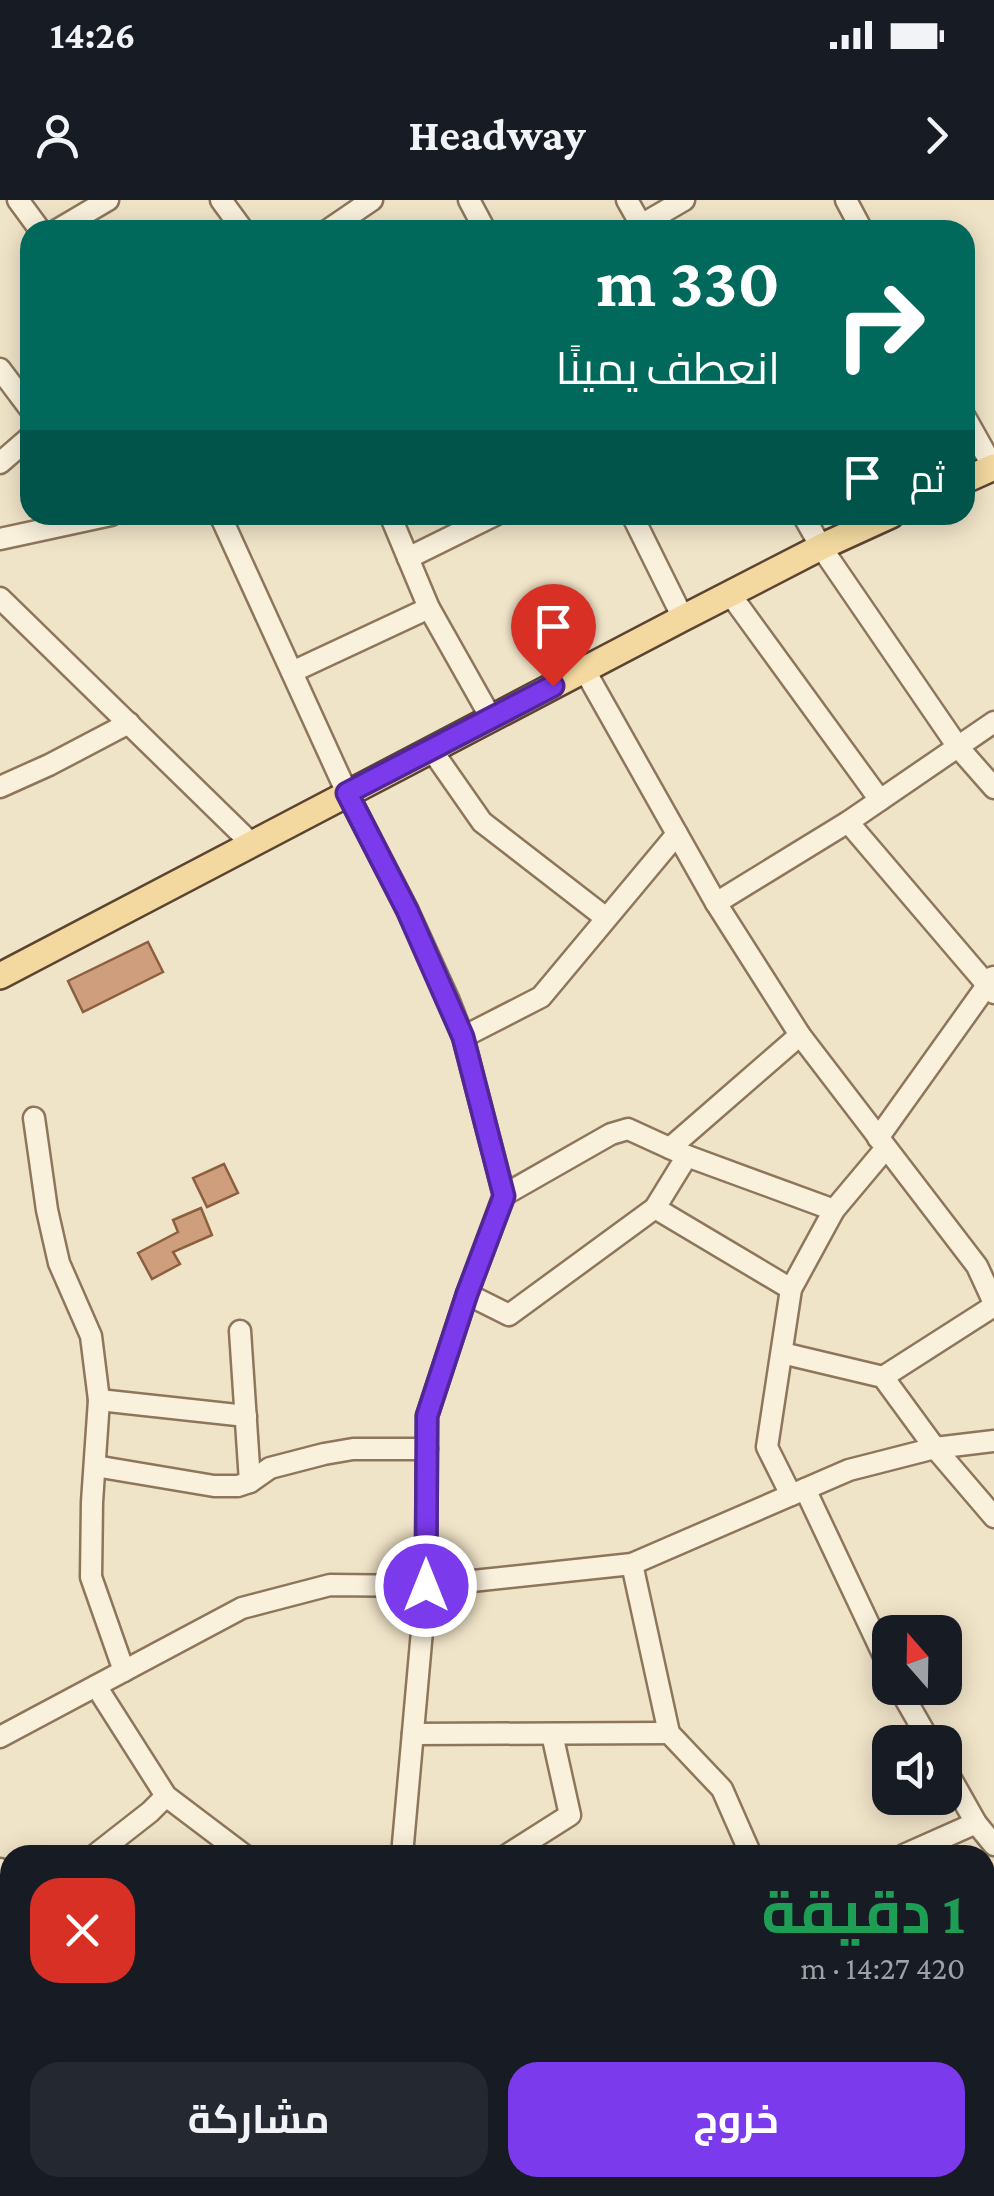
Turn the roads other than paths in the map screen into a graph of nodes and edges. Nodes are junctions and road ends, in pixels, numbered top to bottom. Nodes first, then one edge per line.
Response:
1 (108, 200) edge
2 (220, 200) edge
3 (372, 200) edge
4 (684, 200) edge
5 (74, 220) edge
6 (235, 220) edge
7 (343, 220) edge
8 (653, 220) edge
9 (0, 369) edge
10 (20, 396) edge
11 (975, 434) edge
12 (20, 446) edge
13 (0, 463) edge
14 (994, 467) edge
15 (52, 525) edge
16 (225, 525) edge
17 (394, 525) edge
18 (476, 525) edge
19 (637, 525) edge
20 (808, 525) edge
21 (870, 525) edge
22 (0, 539) edge
23 (821, 548) junction
24 (408, 558) junction
25 (730, 594) junction
26 (0, 598) edge
27 (430, 608) junction
28 (683, 618) junction
29 (584, 669) junction
30 (292, 672) junction
31 (490, 718) junction
32 (994, 722) edge
33 (128, 723) junction
34 (958, 747) junction
35 (431, 749) junction
36 (0, 787) edge
37 (994, 788) edge
38 (347, 793) junction
39 (880, 800) junction
40 (848, 822) junction
41 (677, 834) junction
42 (251, 843) junction
43 (716, 903) junction
44 (606, 918) junction
45 (0, 976) edge
46 (992, 984) edge
47 (800, 1035) junction
48 (463, 1037) junction
49 (34, 1118) dead end
50 (882, 1143) junction
51 (679, 1152) junction
52 (504, 1196) junction
53 (656, 1208) junction
54 (834, 1210) junction
55 (792, 1289) junction
56 (467, 1294) junction
57 (994, 1305) edge
58 (240, 1331) dead end
59 (782, 1353) junction
60 (883, 1376) junction
61 (98, 1400) junction
62 (246, 1416) junction
63 (994, 1441) edge
64 (935, 1448) junction
65 (427, 1450) junction
66 (94, 1466) junction
67 (250, 1482) junction
68 (798, 1492) junction
69 (994, 1517) edge
70 (632, 1564) junction
71 (426, 1586) junction
72 (872, 1634) edge
73 (124, 1670) junction
74 (96, 1686) junction
75 (669, 1732) junction
76 (413, 1734) junction
77 (552, 1734) junction
78 (0, 1736) edge
79 (166, 1796) junction
80 (962, 1798) edge
81 (976, 1823) junction
82 (108, 1845) edge
83 (231, 1845) edge
84 (403, 1845) edge
85 (522, 1845) edge
86 (747, 1845) edge
87 (926, 1845) edge
88 (994, 1845) edge

1 - 5 street
2 - 6 street
3 - 7 street
4 - 8 street
9 - 10 street
11 - 14 street
12 - 13 street
15 - 22 street
16 - 30 street
17 - 24 street
18 - 24 street
19 - 28 street
20 - 23 street
21 - 23 main road
23 - 25 main road
23 - 34 street
24 - 27 street
25 - 28 main road
25 - 39 street
26 - 33 street
27 - 30 street
27 - 31 street
28 - 29 main road
29 - 31 main road
29 - 41 street
30 - 38 street
31 - 35 main road
32 - 34 street
33 - 36 street
33 - 42 street
34 - 37 street
34 - 39 street
35 - 38 main road
35 - 44 street
38 - 42 main road
38 - 48 street
39 - 40 street
40 - 43 street
40 - 46 street
41 - 43 street
41 - 44 street
42 - 45 main road
43 - 47 street
44 - 48 street
46 - 50 street
47 - 50 street
47 - 51 street
48 - 52 street
49 - 61 street
50 - 54 street
50 - 57 street
51 - 52 street
51 - 53 street
51 - 54 street
52 - 56 street
53 - 55 street
53 - 56 street
54 - 55 street
55 - 59 street
56 - 65 street
57 - 60 street
58 - 62 street
59 - 60 street
59 - 68 street
60 - 64 street
61 - 62 street
61 - 66 street
62 - 67 street
63 - 64 street
64 - 68 street
64 - 69 street
65 - 67 street
65 - 71 street
66 - 67 street
66 - 73 street
68 - 70 street
68 - 72 street
70 - 71 street
70 - 75 street
71 - 73 street
71 - 76 street
73 - 74 street
74 - 78 street
74 - 79 street
75 - 77 street
75 - 86 street
76 - 77 street
76 - 84 street
77 - 85 street
79 - 82 street
79 - 83 street
80 - 81 street
81 - 87 street
81 - 88 street

